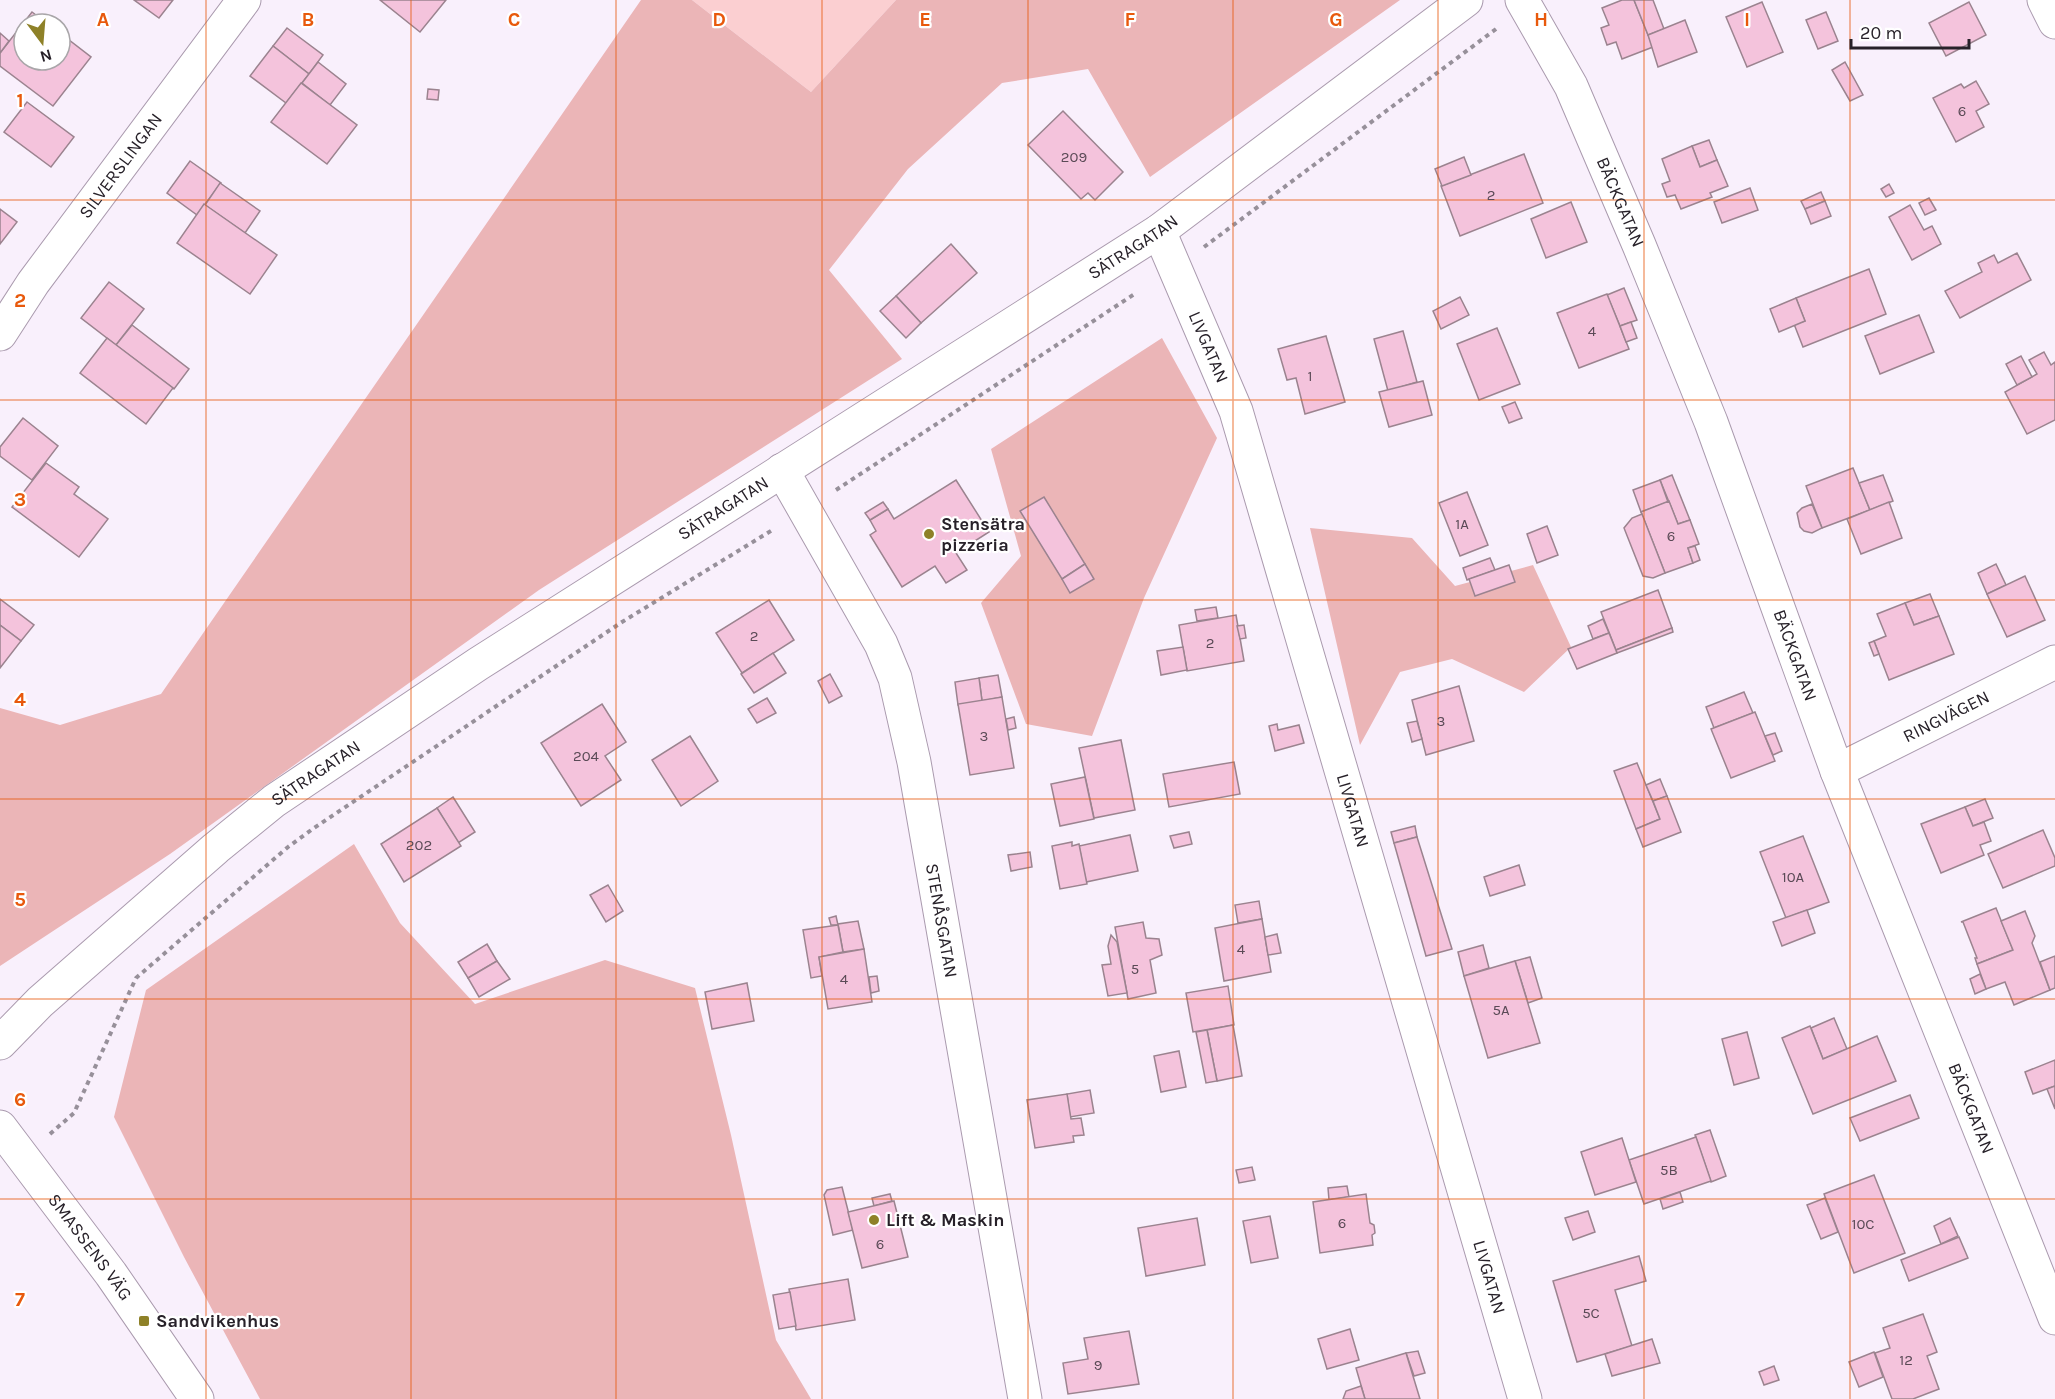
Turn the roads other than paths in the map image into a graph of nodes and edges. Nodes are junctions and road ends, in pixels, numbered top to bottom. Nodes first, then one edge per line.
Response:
1 (244, 0) edge
2 (1466, 0) edge
3 (2044, 0) edge
4 (1523, 3) edge
5 (2055, 22) edge
6 (1159, 231) junction
7 (0, 334) edge
8 (782, 470) junction
9 (2055, 662) edge
10 (1838, 771) junction
11 (0, 1043) edge
12 (0, 1127) edge
13 (2055, 1318) edge
14 (197, 1399) edge
15 (1025, 1399) edge
16 (1525, 1399) edge

1 - 7 street, SILVERSLINGAN
2 - 6 street, SÄTRAGATAN
3 - 5 street
4 - 10 street, BÄCKGATAN
6 - 8 street, SÄTRAGATAN
6 - 16 street, LIVGATAN
8 - 11 street, SÄTRAGATAN
8 - 15 street, STENÅSGATAN
9 - 10 street, RINGVÄGEN
10 - 13 street, BÄCKGATAN
12 - 14 street, SMASSENS VÄG

